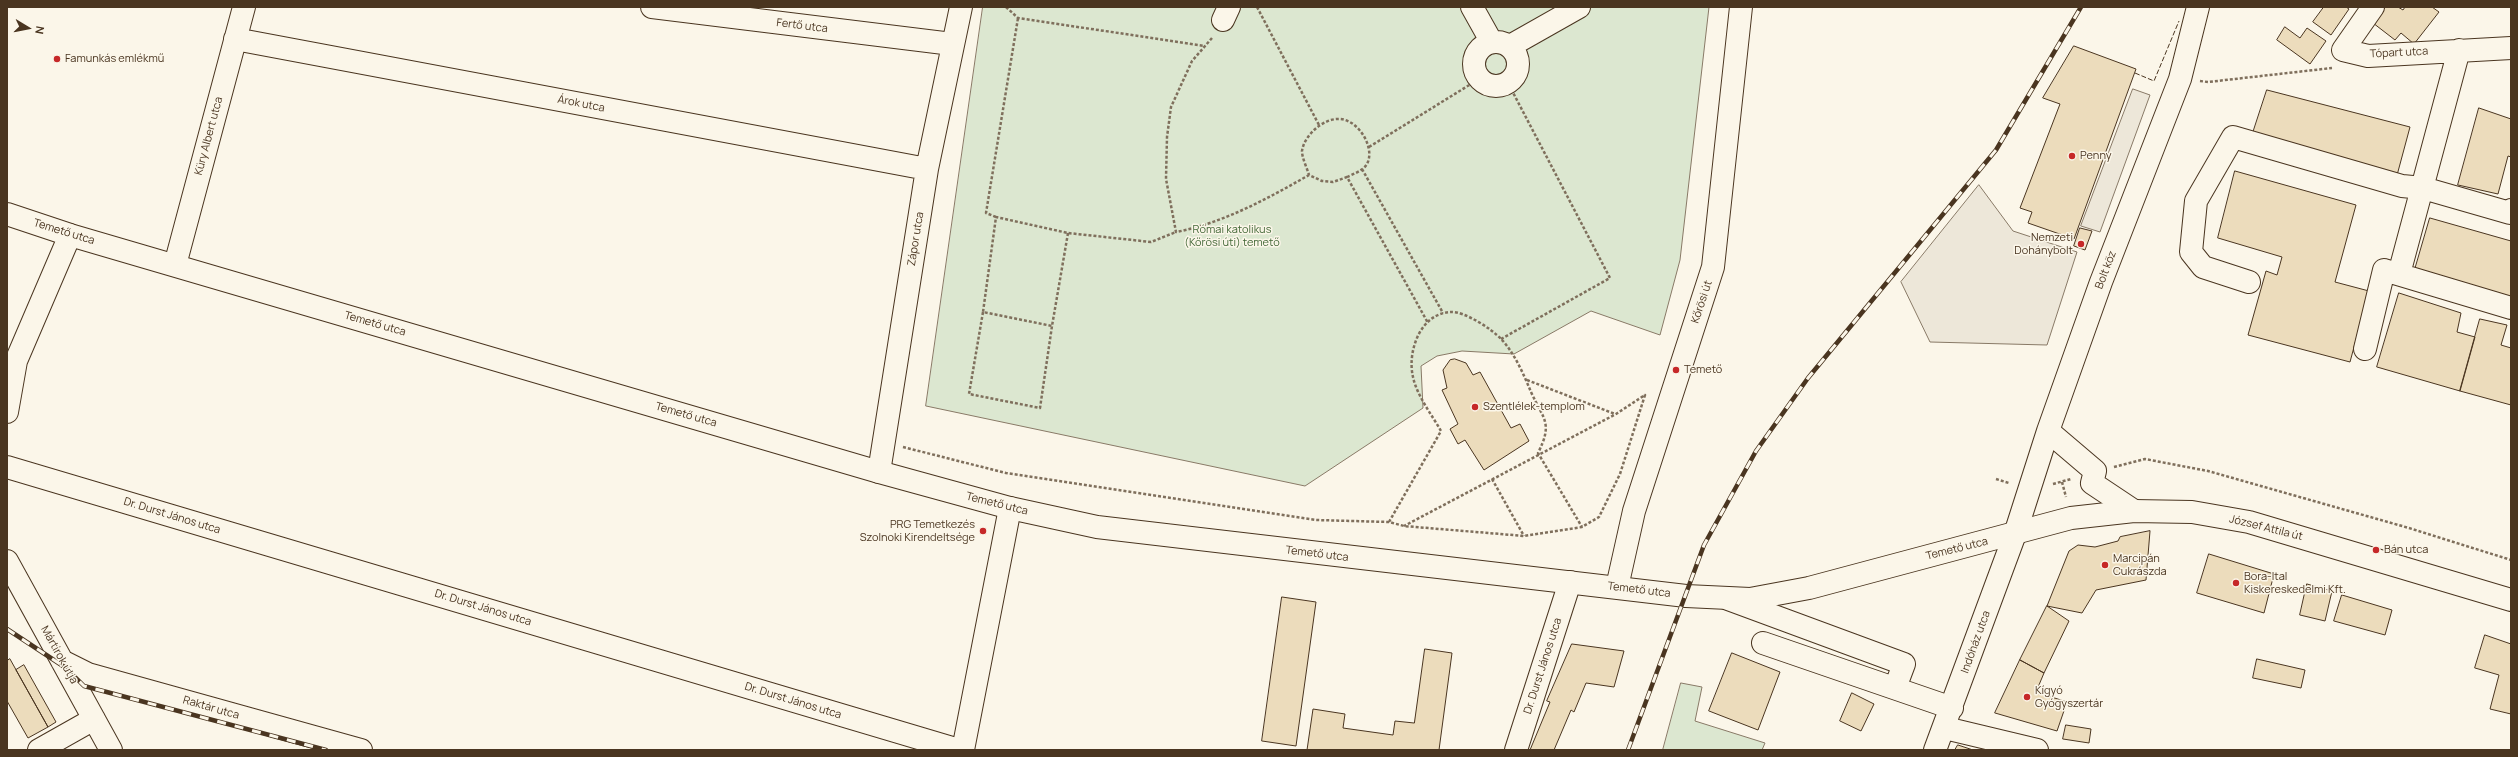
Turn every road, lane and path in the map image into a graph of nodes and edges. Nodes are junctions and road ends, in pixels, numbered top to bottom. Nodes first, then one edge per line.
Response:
1 (244, 7) edge
2 (652, 7) edge
3 (961, 7) edge
4 (1006, 7) edge
5 (1257, 7) edge
6 (1472, 7) edge
7 (1579, 7) edge
8 (1741, 7) edge
9 (2198, 7) edge
10 (2373, 7) edge
11 (1226, 14) edge
12 (1018, 18) junction
13 (235, 39) junction
14 (952, 44) junction
15 (1501, 44) junction
16 (1206, 46) junction
17 (2511, 48) edge
18 (2343, 50) junction
19 (2459, 50) junction
20 (1479, 79) junction
21 (2180, 79) junction
22 (1508, 83) junction
23 (1319, 125) junction
24 (1369, 147) junction
25 (927, 169) junction
26 (1362, 169) junction
27 (1309, 175) junction
28 (1347, 177) junction
29 (2423, 188) junction
30 (2511, 210) edge
31 (7, 214) edge
32 (996, 217) junction
33 (1176, 232) junction
34 (1068, 233) junction
35 (70, 235) junction
36 (175, 265) junction
37 (2399, 274) junction
38 (2249, 282) dead end
39 (2511, 308) edge
40 (983, 312) junction
41 (1443, 313) junction
42 (1428, 323) junction
43 (1052, 326) junction
44 (1501, 339) junction
45 (2365, 349) dead end
46 (1526, 380) junction
47 (1649, 389) dead end
48 (1645, 395) junction
49 (7, 412) edge
50 (1616, 414) junction
51 (2048, 431) junction
52 (884, 442) junction
53 (1538, 453) junction
54 (7, 467) edge
55 (2095, 471) junction
56 (879, 472) junction
57 (1492, 479) junction
58 (2028, 489) junction
59 (1010, 508) junction
60 (2134, 511) junction
61 (1389, 522) junction
62 (1404, 526) junction
63 (1582, 527) junction
64 (2015, 534) junction
65 (1524, 536) junction
66 (2511, 560) edge
67 (7, 561) edge
68 (1570, 582) junction
69 (1617, 587) junction
70 (1727, 598) junction
71 (2511, 600) edge
72 (1822, 635) junction
73 (1764, 643) dead end
74 (1813, 660) junction
75 (62, 661) junction
76 (1895, 688) junction
77 (1949, 718) junction
78 (94, 719) junction
79 (39, 750) edge
80 (111, 750) edge
81 (361, 750) edge
82 (958, 750) edge
83 (963, 750) edge
84 (1516, 750) edge
85 (1935, 750) edge
86 (2037, 750) edge

1 - 13 street, Küry Albert utca
2 - 14 street, Fertő utca
3 - 14 street, Zápor utca
4 - 12 path
5 - 23 path
6 - 15 street
7 - 15 street
8 - 69 street, Kőrösi út
9 - 21 street, Bolt köz
10 - 18 street
11 - 16 path
12 - 16 path
12 - 32 path
13 - 25 street, Árok utca
13 - 36 street, Küry Albert utca
14 - 25 street, Zápor utca
15 - 20 street
15 - 22 street
16 - 33 path
17 - 19 street, Tópart utca
18 - 19 street, Tópart utca
18 - 21 path
19 - 29 street
20 - 22 street
20 - 24 path
21 - 51 street, Bolt köz
22 - 44 path
23 - 24 path
23 - 27 path
24 - 26 path
25 - 52 street, Zápor utca
26 - 28 path
26 - 41 path
27 - 28 path
27 - 33 path
28 - 42 path
29 - 30 street
29 - 37 street
29 - 38 street
31 - 35 street, Temető utca
32 - 34 path
32 - 40 path
33 - 34 path
34 - 43 path
35 - 36 street, Temető utca
35 - 49 street
36 - 56 street, Temető utca
37 - 39 street
37 - 45 street
40 - 43 path
40 - 43 path
41 - 42 path
41 - 44 path
42 - 61 path
44 - 46 path
46 - 50 path
46 - 53 path
47 - 48 path
48 - 50 path
48 - 63 path
50 - 53 path
51 - 55 street
51 - 58 street, Bolt köz
52 - 56 street, Zápor utca
52 - 61 path
53 - 57 path
53 - 63 path
54 - 82 street, Dr. Durst János utca
55 - 58 path
55 - 60 street
55 - 66 path
56 - 59 street, Temető utca
57 - 62 path
57 - 65 path
58 - 64 street, Bolt köz
59 - 68 street, Temető utca
59 - 83 street
60 - 64 street, József Attila út
60 - 71 street, József Attila út
61 - 62 path
62 - 65 path
63 - 65 path
64 - 70 street, Temető utca
64 - 77 street, Indóház utca
67 - 75 street, Mártírok útja
68 - 69 street, Temető utca
68 - 84 street, Dr. Durst János utca
69 - 70 street, Temető utca
70 - 72 street
72 - 74 street
72 - 76 street
73 - 74 street
74 - 76 street
75 - 78 street, Mártírok útja
75 - 81 street, Raktár utca
76 - 77 street
77 - 85 street, Indóház utca
77 - 86 street
78 - 79 street
78 - 80 street, Mártírok útja

